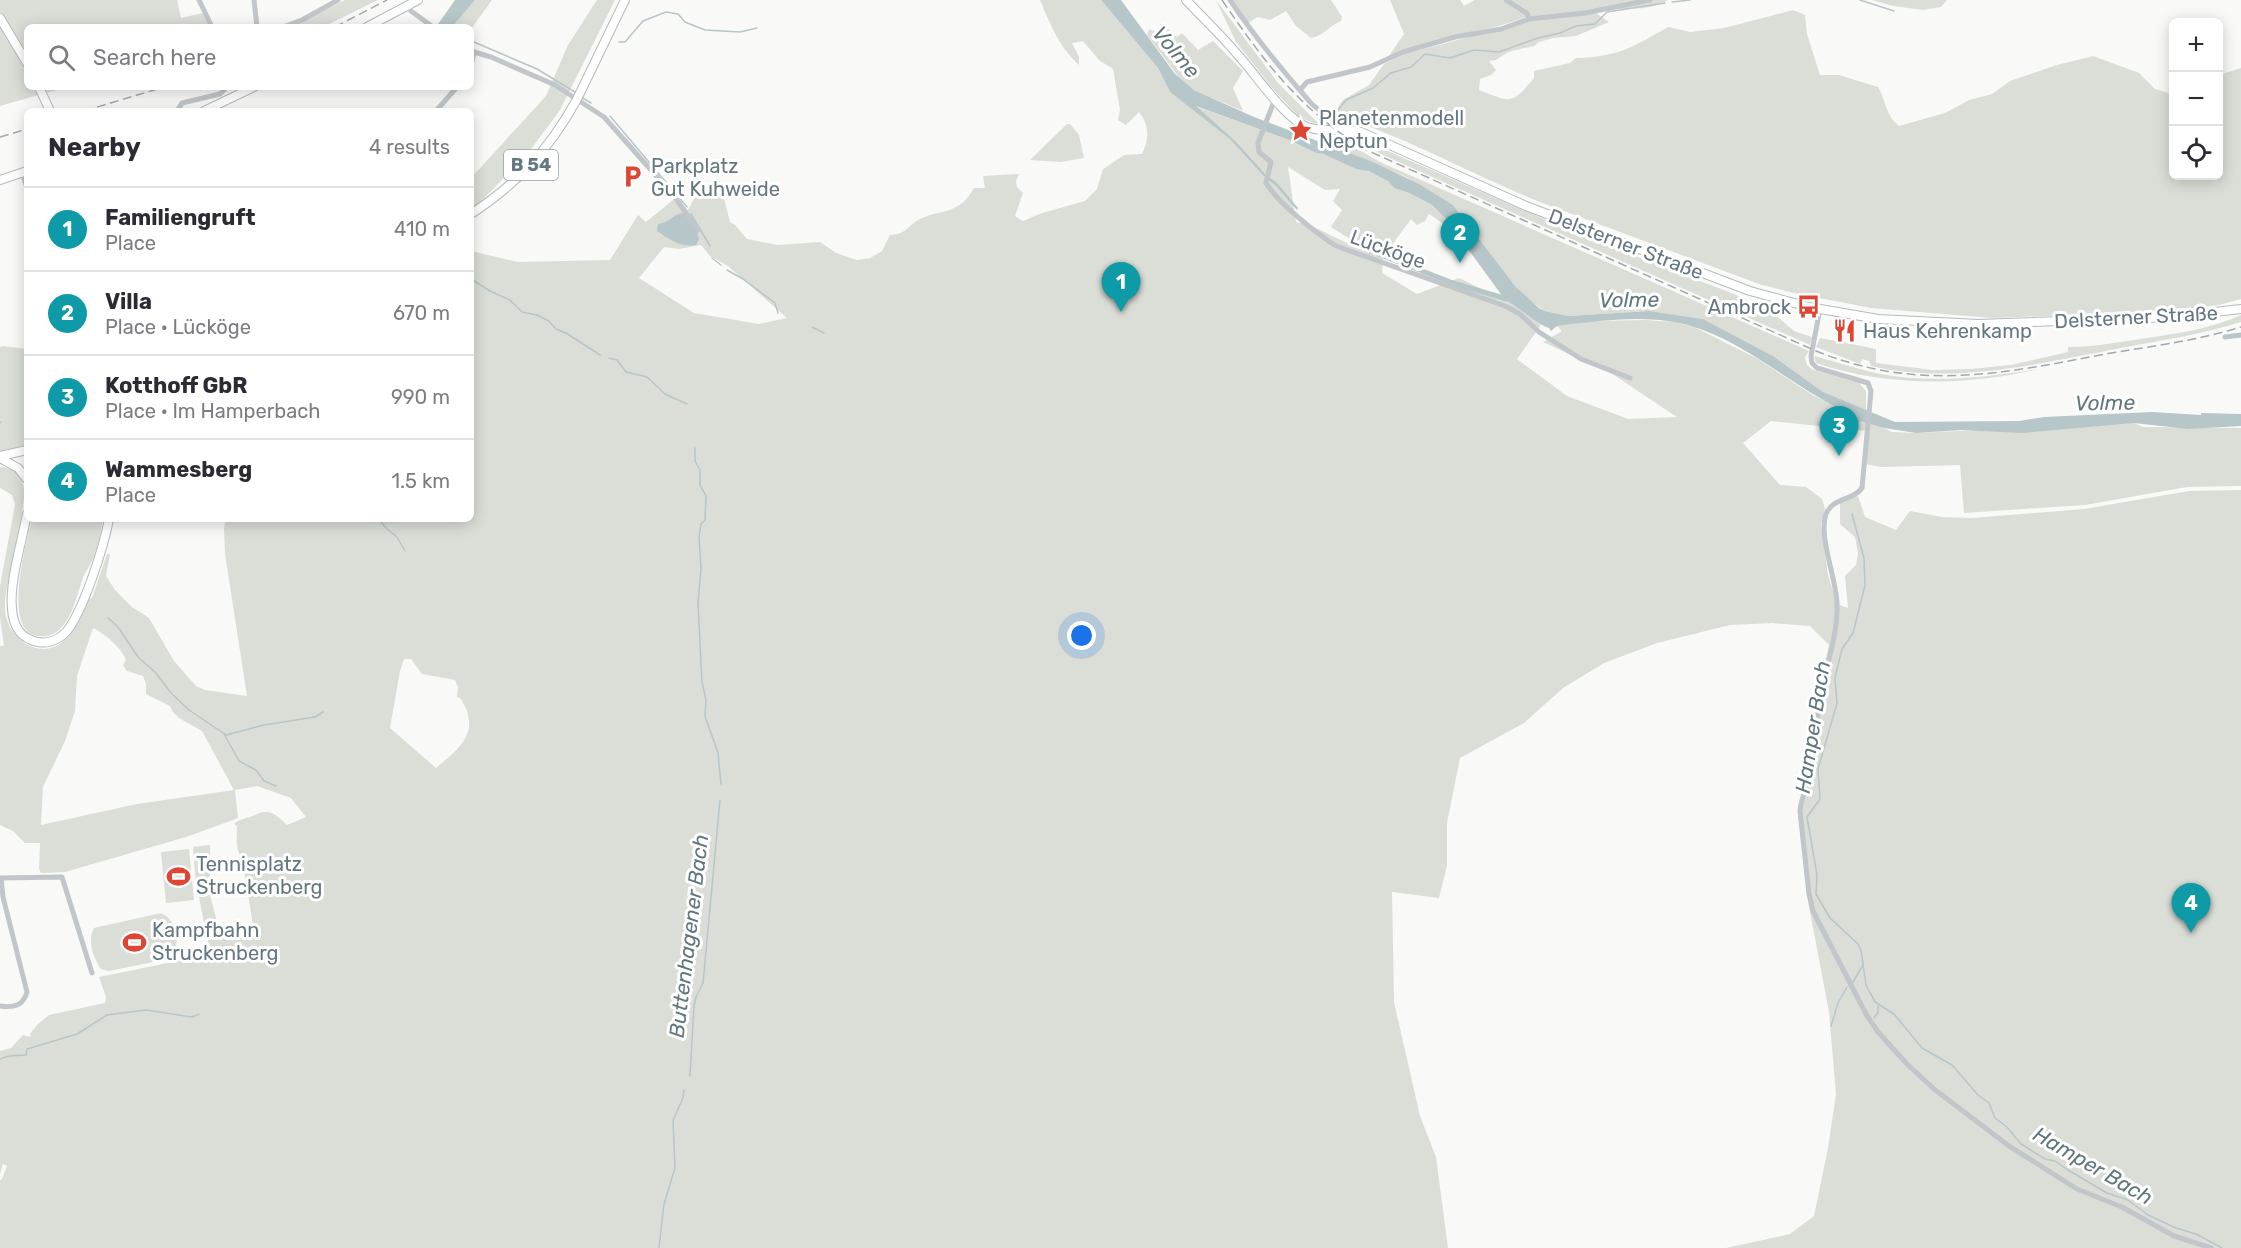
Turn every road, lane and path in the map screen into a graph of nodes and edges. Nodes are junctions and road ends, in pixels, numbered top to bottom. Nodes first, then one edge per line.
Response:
1 (199, 0) edge
2 (254, 0) edge
3 (338, 0) edge
4 (418, 0) edge
5 (625, 0) edge
6 (1186, 0) edge
7 (1230, 0) edge
8 (1506, 0) edge
9 (1650, 0) edge
10 (409, 9) junction
11 (0, 18) edge
12 (1529, 19) junction
13 (211, 24) edge
14 (257, 24) edge
15 (291, 24) edge
16 (374, 24) edge
17 (428, 24) edge
18 (474, 52) edge
19 (24, 58) edge
20 (1301, 89) junction
21 (40, 90) edge
22 (224, 90) edge
23 (248, 90) edge
24 (454, 90) edge
25 (1275, 99) junction
26 (49, 108) edge
27 (179, 108) edge
28 (210, 108) edge
29 (439, 108) edge
30 (1340, 129) junction
31 (24, 172) edge
32 (0, 180) edge
33 (474, 212) edge
34 (699, 230) dead end
35 (1820, 309) junction
36 (2241, 309) edge
37 (1630, 378) dead end
38 (24, 451) edge
39 (0, 457) edge
40 (24, 475) edge
41 (25, 522) edge
42 (108, 522) edge
43 (0, 878) edge
44 (92, 973) dead end
45 (0, 1006) edge
46 (2211, 1248) edge

1 - 13 street
2 - 14 street
3 - 15 street
4 - 10 street
5 - 33 main road, B 54, bridge
6 - 25 main road, Delsterner Straße
7 - 20 street
8 - 12 street
9 - 12 street
10 - 16 street
10 - 17 street
11 - 19 main road
12 - 20 street
18 - 34 street
20 - 30 street
21 - 26 main road
22 - 27 street
23 - 28 street
24 - 29 street
25 - 30 main road, Delsterner Straße
25 - 37 street, Lücköge
30 - 35 main road, Delsterner Straße
31 - 32 street
35 - 36 main road, Delsterner Straße
35 - 46 street
38 - 39 main road
39 - 40 main road
41 - 42 main road
43 - 44 street
43 - 45 street

